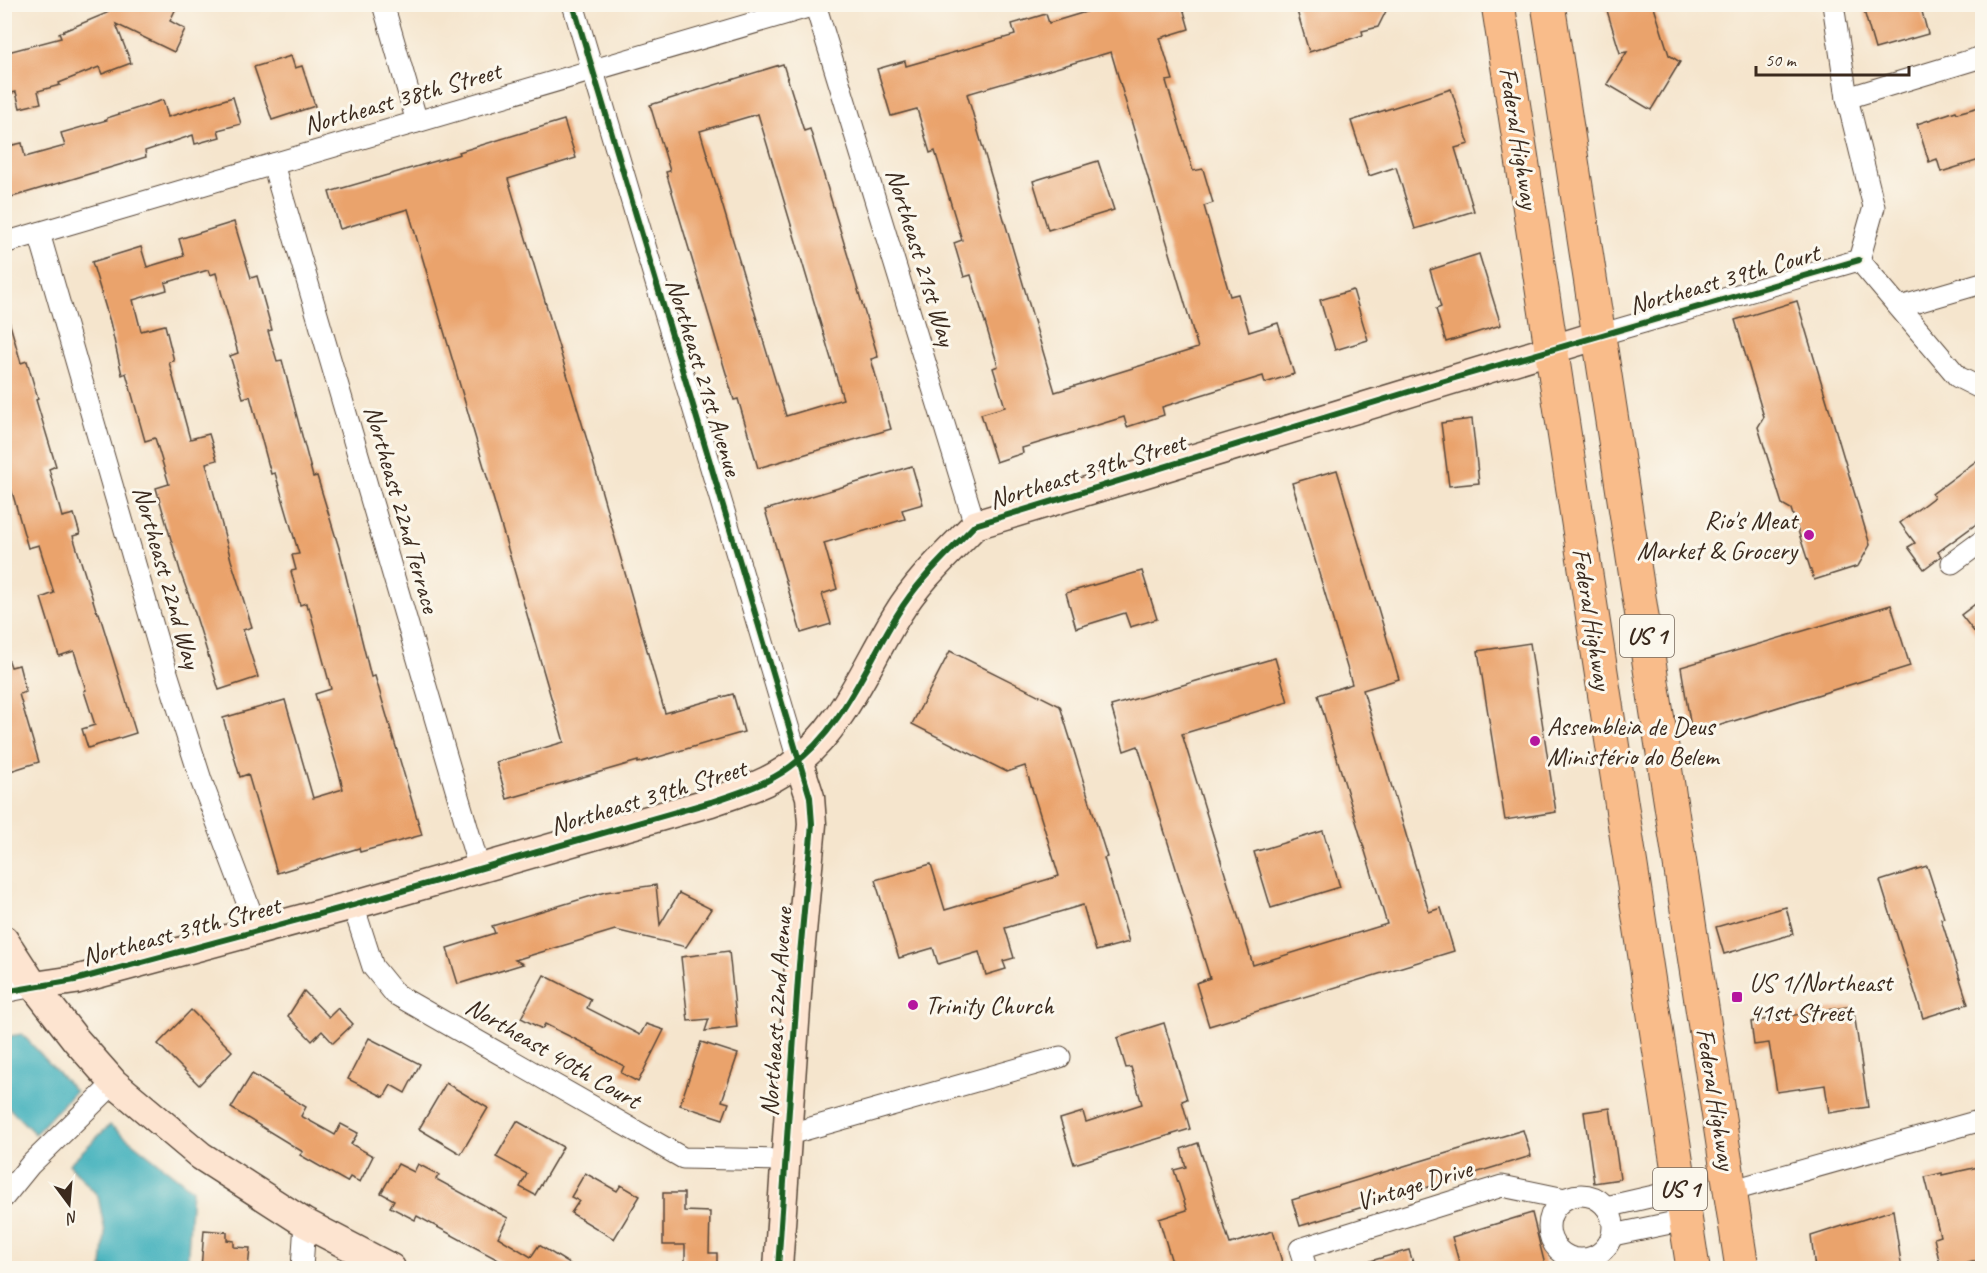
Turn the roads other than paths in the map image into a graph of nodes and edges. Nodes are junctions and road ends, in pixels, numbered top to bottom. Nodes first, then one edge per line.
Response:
1 (383, 4) edge
2 (573, 4) edge
3 (1498, 4) edge
4 (1548, 4) edge
5 (1833, 4) edge
6 (815, 5) edge
7 (1983, 57) edge
8 (592, 70) junction
9 (1847, 98) junction
10 (417, 122) junction
11 (273, 164) junction
12 (39, 233) junction
13 (4, 243) edge
14 (1859, 260) junction
15 (1983, 283) edge
16 (1900, 307) junction
17 (1599, 335) junction
18 (1551, 350) junction
19 (1983, 389) edge
20 (975, 525) junction
21 (1983, 541) edge
22 (1952, 563) dead end
23 (798, 760) junction
24 (479, 868) junction
25 (353, 905) junction
26 (258, 931) junction
27 (4, 940) edge
28 (34, 986) junction
29 (4, 992) edge
30 (1060, 1057) dead end
31 (104, 1093) junction
32 (1668, 1110) junction
33 (1983, 1120) edge
34 (785, 1148) junction
35 (1730, 1191) junction
36 (4, 1197) edge
37 (1565, 1199) junction
38 (1683, 1205) junction
39 (1606, 1207) junction
40 (305, 1223) junction
41 (1612, 1234) junction
42 (1585, 1264) edge
43 (302, 1269) edge
44 (391, 1269) edge
45 (778, 1269) edge
46 (1306, 1269) edge
47 (1693, 1269) edge
48 (1736, 1269) edge
49 (1742, 1269) edge

1 - 10 street
2 - 8 street, Northeast 21st Avenue
3 - 18 main road, Federal Highway / US 1
4 - 17 main road, Federal Highway / US 1
5 - 9 street
6 - 8 street, Northeast 38th Street
6 - 20 street, Northeast 21st Way
7 - 9 street
8 - 10 street, Northeast 38th Street
8 - 23 street, Northeast 21st Avenue
9 - 14 street
10 - 11 street, Northeast 38th Street
11 - 12 street, Northeast 38th Street
11 - 24 street, Northeast 22nd Terrace
12 - 13 street, Northeast 38th Street
12 - 26 street, Northeast 22nd Way
14 - 16 street
14 - 17 street, Northeast 39th Court
15 - 16 street
16 - 19 street
17 - 18 street, Northeast 39th Street
17 - 35 main road, Federal Highway / US 1
18 - 20 street, Northeast 39th Street
18 - 32 main road, Federal Highway / US 1
20 - 23 street, Northeast 39th Street
21 - 22 street
23 - 24 street, Northeast 39th Street
23 - 34 street, Northeast 22nd Avenue
24 - 25 street, Northeast 39th Street
25 - 26 street, Northeast 39th Street
25 - 34 street, Northeast 40th Court
26 - 28 street, Northeast 39th Street
27 - 28 street
28 - 29 street, Northeast 39th Street
28 - 31 street
30 - 34 street, Northeast 40th Court
31 - 36 street
31 - 40 street
32 - 35 main road
32 - 38 main road, Federal Highway / US 1
33 - 35 street
34 - 45 street, Northeast 22nd Avenue
35 - 49 main road, Federal Highway / US 1
37 - 39 street
37 - 42 street
37 - 46 street, Vintage Drive
38 - 39 street
38 - 41 street
38 - 47 main road, Federal Highway / US 1
38 - 48 main road
39 - 41 street
40 - 43 street
40 - 44 street
41 - 42 street

